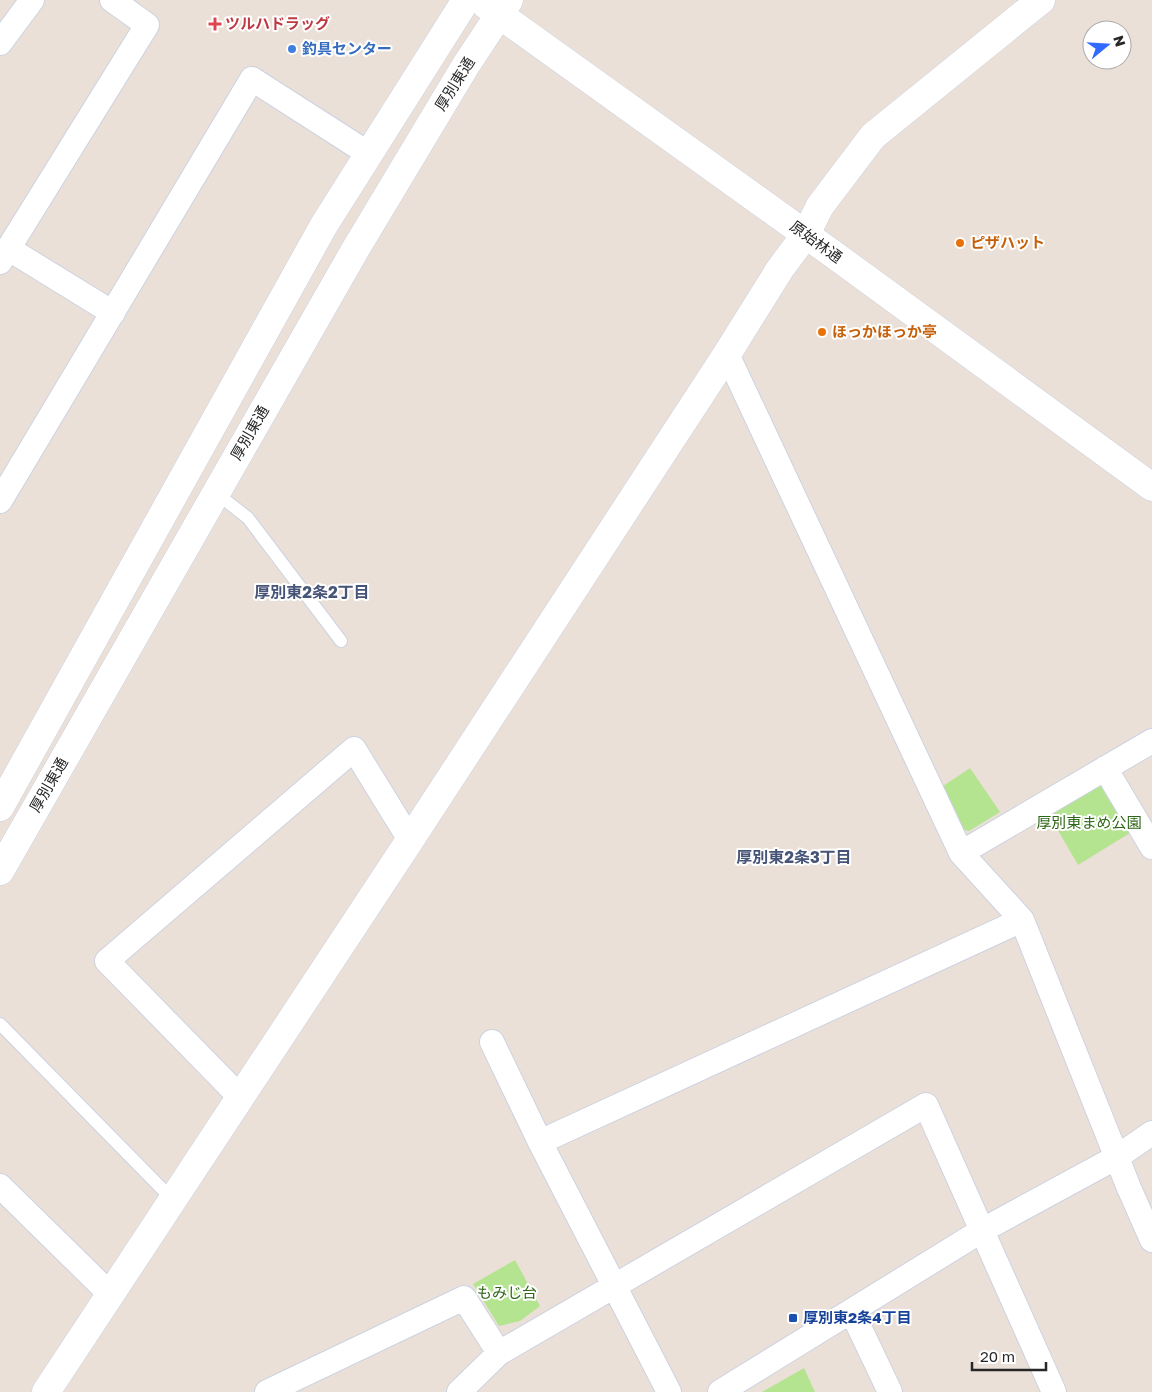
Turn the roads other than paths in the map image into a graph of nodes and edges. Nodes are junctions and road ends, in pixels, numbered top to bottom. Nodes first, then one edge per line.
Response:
1 (32, 0) edge
2 (112, 0) edge
3 (466, 0) edge
4 (1041, 0) edge
5 (496, 5) edge
6 (0, 43) edge
7 (369, 154) junction
8 (806, 234) junction
9 (4, 256) edge
10 (113, 313) junction
11 (727, 354) junction
12 (1152, 487) edge
13 (216, 493) junction
14 (0, 501) edge
15 (342, 641) dead end
16 (1152, 740) edge
17 (1105, 768) junction
18 (2, 798) edge
19 (410, 840) junction
20 (1152, 847) edge
21 (961, 853) junction
22 (0, 871) edge
23 (1022, 920) junction
24 (0, 1024) edge
25 (492, 1042) dead end
26 (240, 1097) junction
27 (1152, 1133) edge
28 (540, 1142) junction
29 (1117, 1157) junction
30 (0, 1186) edge
31 (173, 1200) junction
32 (980, 1231) junction
33 (1152, 1240) edge
34 (615, 1285) junction
35 (111, 1294) junction
36 (852, 1312) junction
37 (499, 1353) junction
38 (46, 1392) edge
39 (267, 1392) edge
40 (460, 1392) edge
41 (669, 1392) edge
42 (720, 1392) edge
43 (890, 1392) edge
44 (1054, 1392) edge

1 - 6 street
2 - 9 street
3 - 7 street
4 - 8 street
5 - 8 street, 原始林通
5 - 13 street, 厚別東通
7 - 10 street
7 - 18 street
8 - 11 street
8 - 12 street, 原始林通
9 - 10 street
10 - 14 street
11 - 19 street
11 - 21 street
13 - 15 lane
13 - 22 street, 厚別東通
16 - 17 street
17 - 20 street
17 - 21 street
19 - 26 street
19 - 26 street
21 - 23 street
23 - 28 street
23 - 29 street
24 - 31 lane
25 - 28 street
26 - 31 street
27 - 29 street
28 - 34 street
29 - 32 street
29 - 33 street
30 - 35 street
31 - 35 street
32 - 34 street
32 - 36 street
32 - 44 street
34 - 37 street
34 - 41 street
35 - 38 street
36 - 42 street
36 - 43 street
37 - 39 street
37 - 40 street

